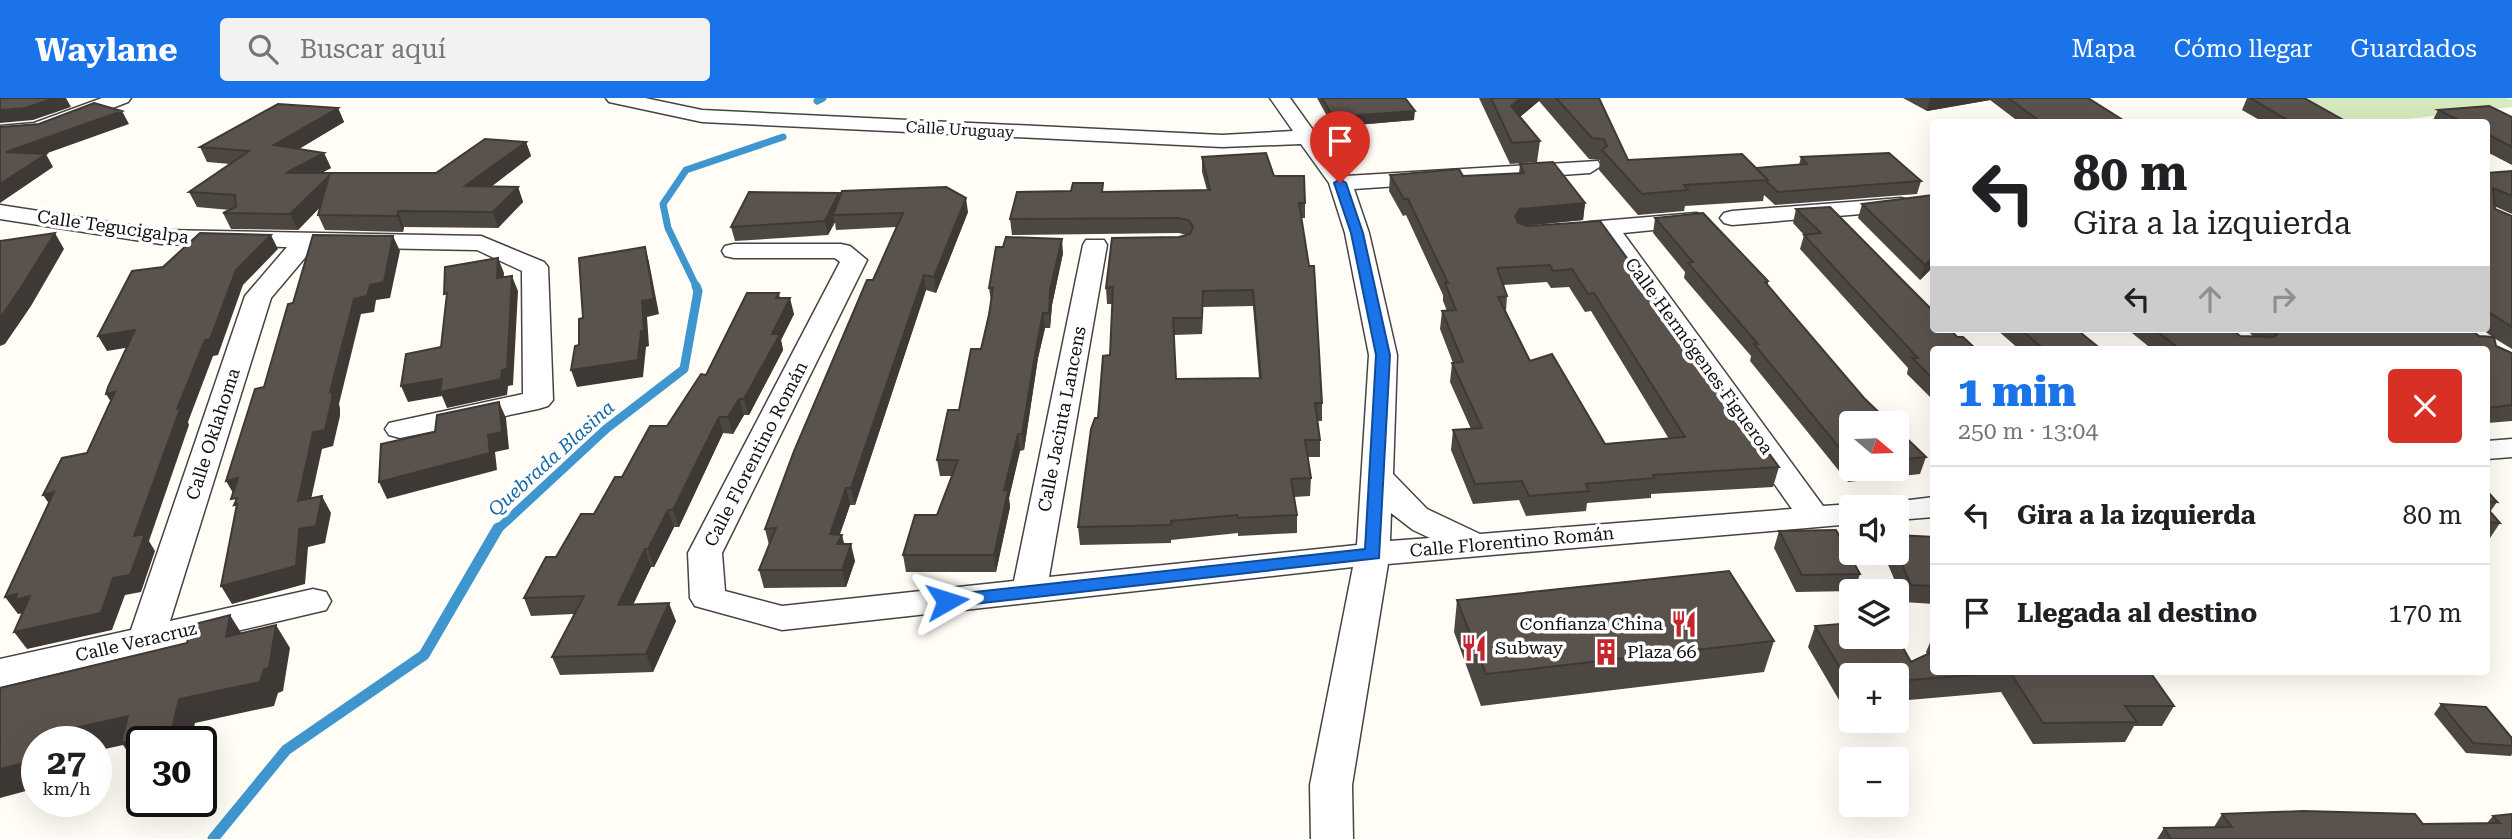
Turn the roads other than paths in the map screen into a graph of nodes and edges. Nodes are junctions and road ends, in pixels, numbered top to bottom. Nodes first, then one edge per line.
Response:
1 (121, 98) edge
2 (616, 98) edge
3 (1280, 98) edge
4 (0, 132) edge
5 (1306, 138) junction
6 (1590, 166) dead end
7 (1340, 183) junction
8 (1920, 203) edge
9 (1833, 211) junction
10 (5, 217) edge
11 (1732, 218) dead end
12 (1696, 220) edge
13 (1607, 228) junction
14 (1852, 229) edge
15 (1567, 231) edge
16 (305, 242) junction
17 (1093, 245) dead end
18 (734, 251) dead end
19 (400, 429) dead end
20 (2512, 448) edge
21 (2490, 450) edge
22 (1377, 476) junction
23 (1930, 507) edge
24 (1909, 509) edge
25 (1839, 515) edge
26 (1815, 518) junction
27 (1481, 545) junction
28 (1373, 554) junction
29 (1029, 593) junction
30 (313, 601) dead end
31 (146, 640) junction
32 (0, 673) edge
33 (1332, 839) edge

1 - 4 street
2 - 5 street, Calle Uruguay
3 - 5 street
5 - 7 street
6 - 7 street
7 - 22 street
8 - 9 street
9 - 11 street
9 - 14 street
10 - 16 street, Calle Tegucigalpa
12 - 13 street
13 - 15 street
13 - 26 street, Calle Hermógenes Figueroa
16 - 19 street, Calle Tegucigalpa
16 - 31 street, Calle Oklahoma
17 - 29 street, Calle Jacinta Lancens
18 - 29 street, Calle Florentino Román
20 - 21 street
22 - 27 street
22 - 28 street
23 - 24 street
25 - 26 street, Calle Florentino Román
26 - 27 street, Calle Florentino Román
27 - 28 street, Calle Florentino Román
28 - 29 street, Calle Florentino Román
28 - 33 street
30 - 31 street, Calle Veracruz
31 - 32 street, Calle Veracruz

